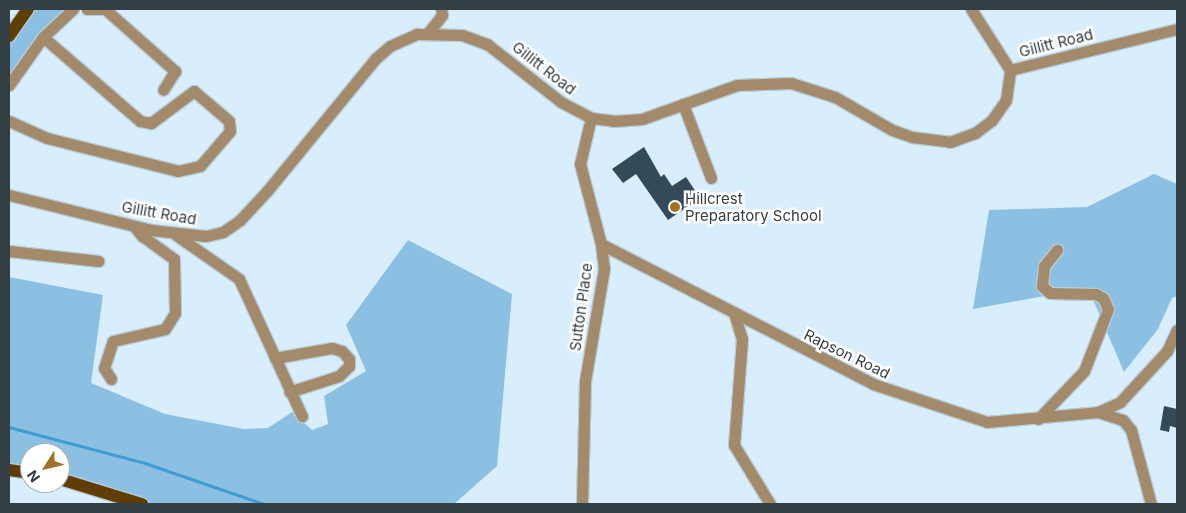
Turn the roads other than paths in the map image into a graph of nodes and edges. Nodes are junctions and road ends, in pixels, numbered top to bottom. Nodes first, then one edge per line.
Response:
1 (28, 9) edge
2 (73, 9) edge
3 (87, 9) edge
4 (103, 9) edge
5 (442, 9) edge
6 (971, 9) edge
7 (1177, 29) edge
8 (428, 33) junction
9 (9, 36) edge
10 (43, 37) junction
11 (1010, 70) junction
12 (9, 85) edge
13 (163, 90) dead end
14 (683, 104) junction
15 (591, 118) junction
16 (9, 121) edge
17 (711, 178) dead end
18 (9, 195) edge
19 (134, 226) junction
20 (176, 234) junction
21 (601, 244) junction
22 (1057, 250) dead end
23 (9, 251) edge
24 (98, 262) dead end
25 (734, 313) junction
26 (1177, 330) edge
27 (275, 358) junction
28 (111, 379) dead end
29 (289, 392) junction
30 (1098, 412) junction
31 (302, 416) dead end
32 (1038, 419) junction
33 (70, 482) edge
34 (142, 504) edge
35 (582, 504) edge
36 (770, 504) edge
37 (1151, 504) edge

1 - 9 main road
2 - 10 street
3 - 4 street
4 - 13 street
5 - 8 street
6 - 11 street
7 - 11 street, Gillitt Road
8 - 15 street, Gillitt Road
8 - 20 street, Gillitt Road
10 - 12 street
10 - 16 street
11 - 14 street, Gillitt Road
14 - 15 street, Gillitt Road
14 - 17 street
15 - 21 street, Sutton Place
18 - 19 street, Gillitt Road
19 - 20 street, Gillitt Road
19 - 28 street
20 - 27 street
21 - 25 street, Rapson Road
21 - 35 street, Sutton Place
22 - 32 street
23 - 24 street
25 - 32 street, Rapson Road
25 - 36 street
26 - 30 street, Rapson Road
27 - 29 street
27 - 29 street
29 - 31 street
30 - 32 street, Rapson Road
30 - 37 street, Rapson Road
33 - 34 main road

